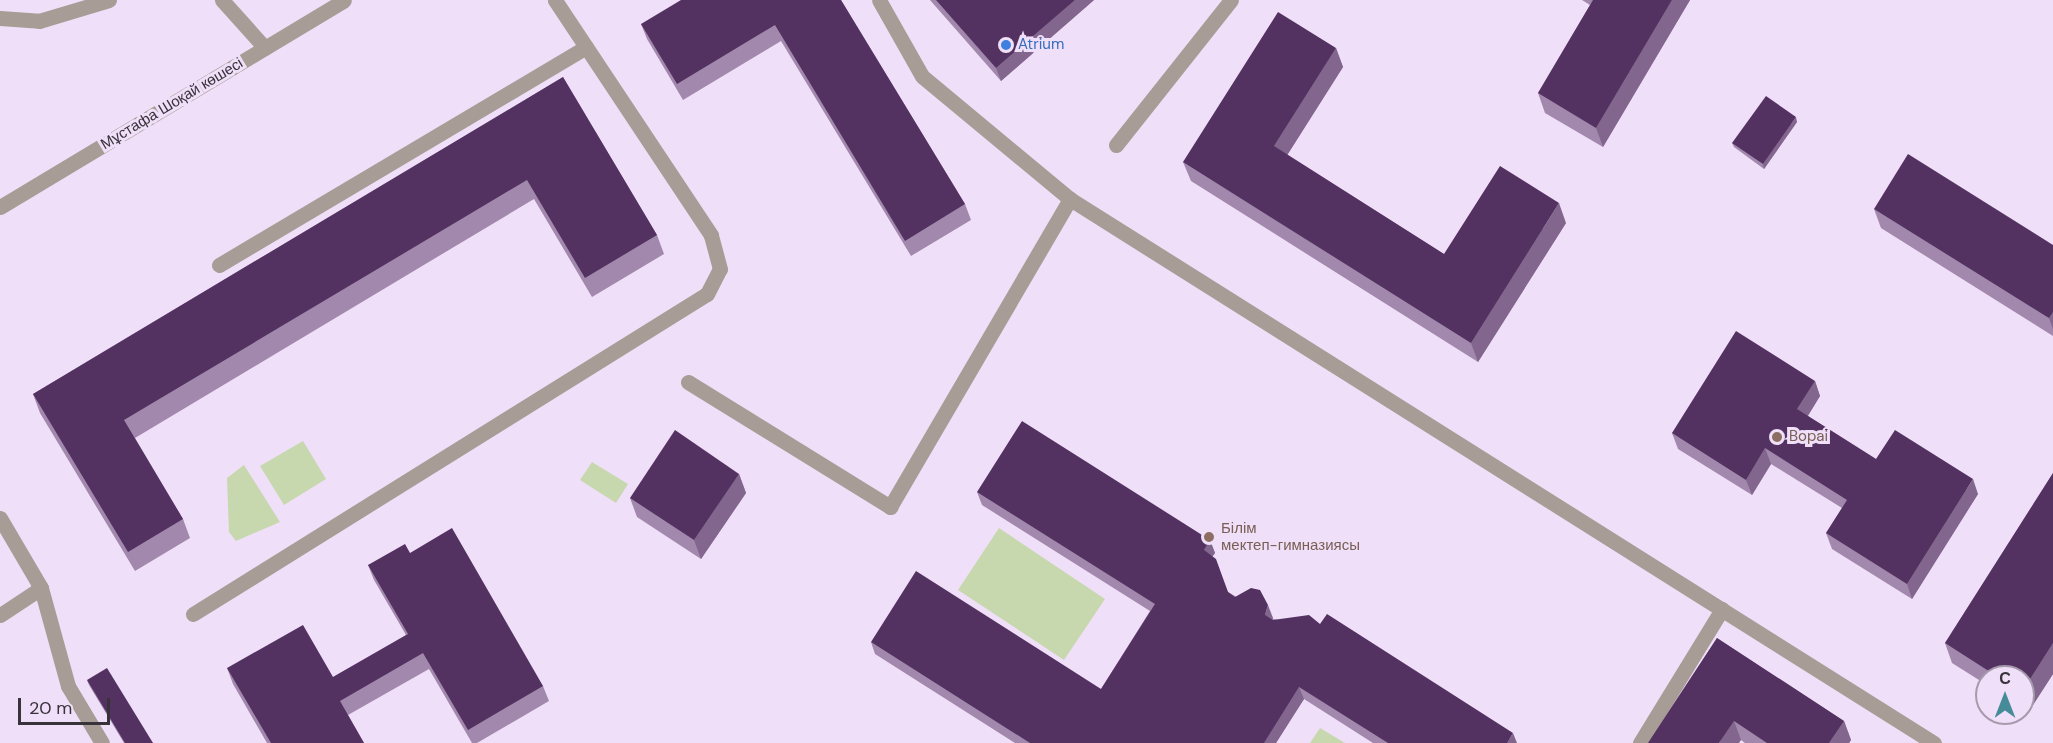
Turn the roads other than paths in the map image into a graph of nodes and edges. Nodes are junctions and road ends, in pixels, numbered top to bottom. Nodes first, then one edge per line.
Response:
1 (109, 0) edge
2 (222, 0) edge
3 (344, 0) edge
4 (555, 0) edge
5 (879, 0) edge
6 (1231, 0) edge
7 (0, 18) edge
8 (586, 47) junction
9 (265, 48) junction
10 (1116, 145) dead end
11 (1070, 199) junction
12 (0, 207) edge
13 (219, 265) dead end
14 (688, 382) dead end
15 (0, 518) edge
16 (41, 588) junction
17 (1722, 609) junction
18 (193, 614) dead end
19 (0, 615) edge
20 (102, 743) edge
21 (1640, 743) edge
22 (1934, 743) edge

1 - 7 street
2 - 9 street
3 - 9 street, Мұстафа Шоқай көшесі
4 - 8 street
5 - 11 street
6 - 10 street
8 - 13 street
8 - 18 street
9 - 12 street, Мұстафа Шоқай көшесі
11 - 14 street
11 - 17 street
15 - 16 street
16 - 19 street
16 - 20 street
17 - 21 street
17 - 22 street

